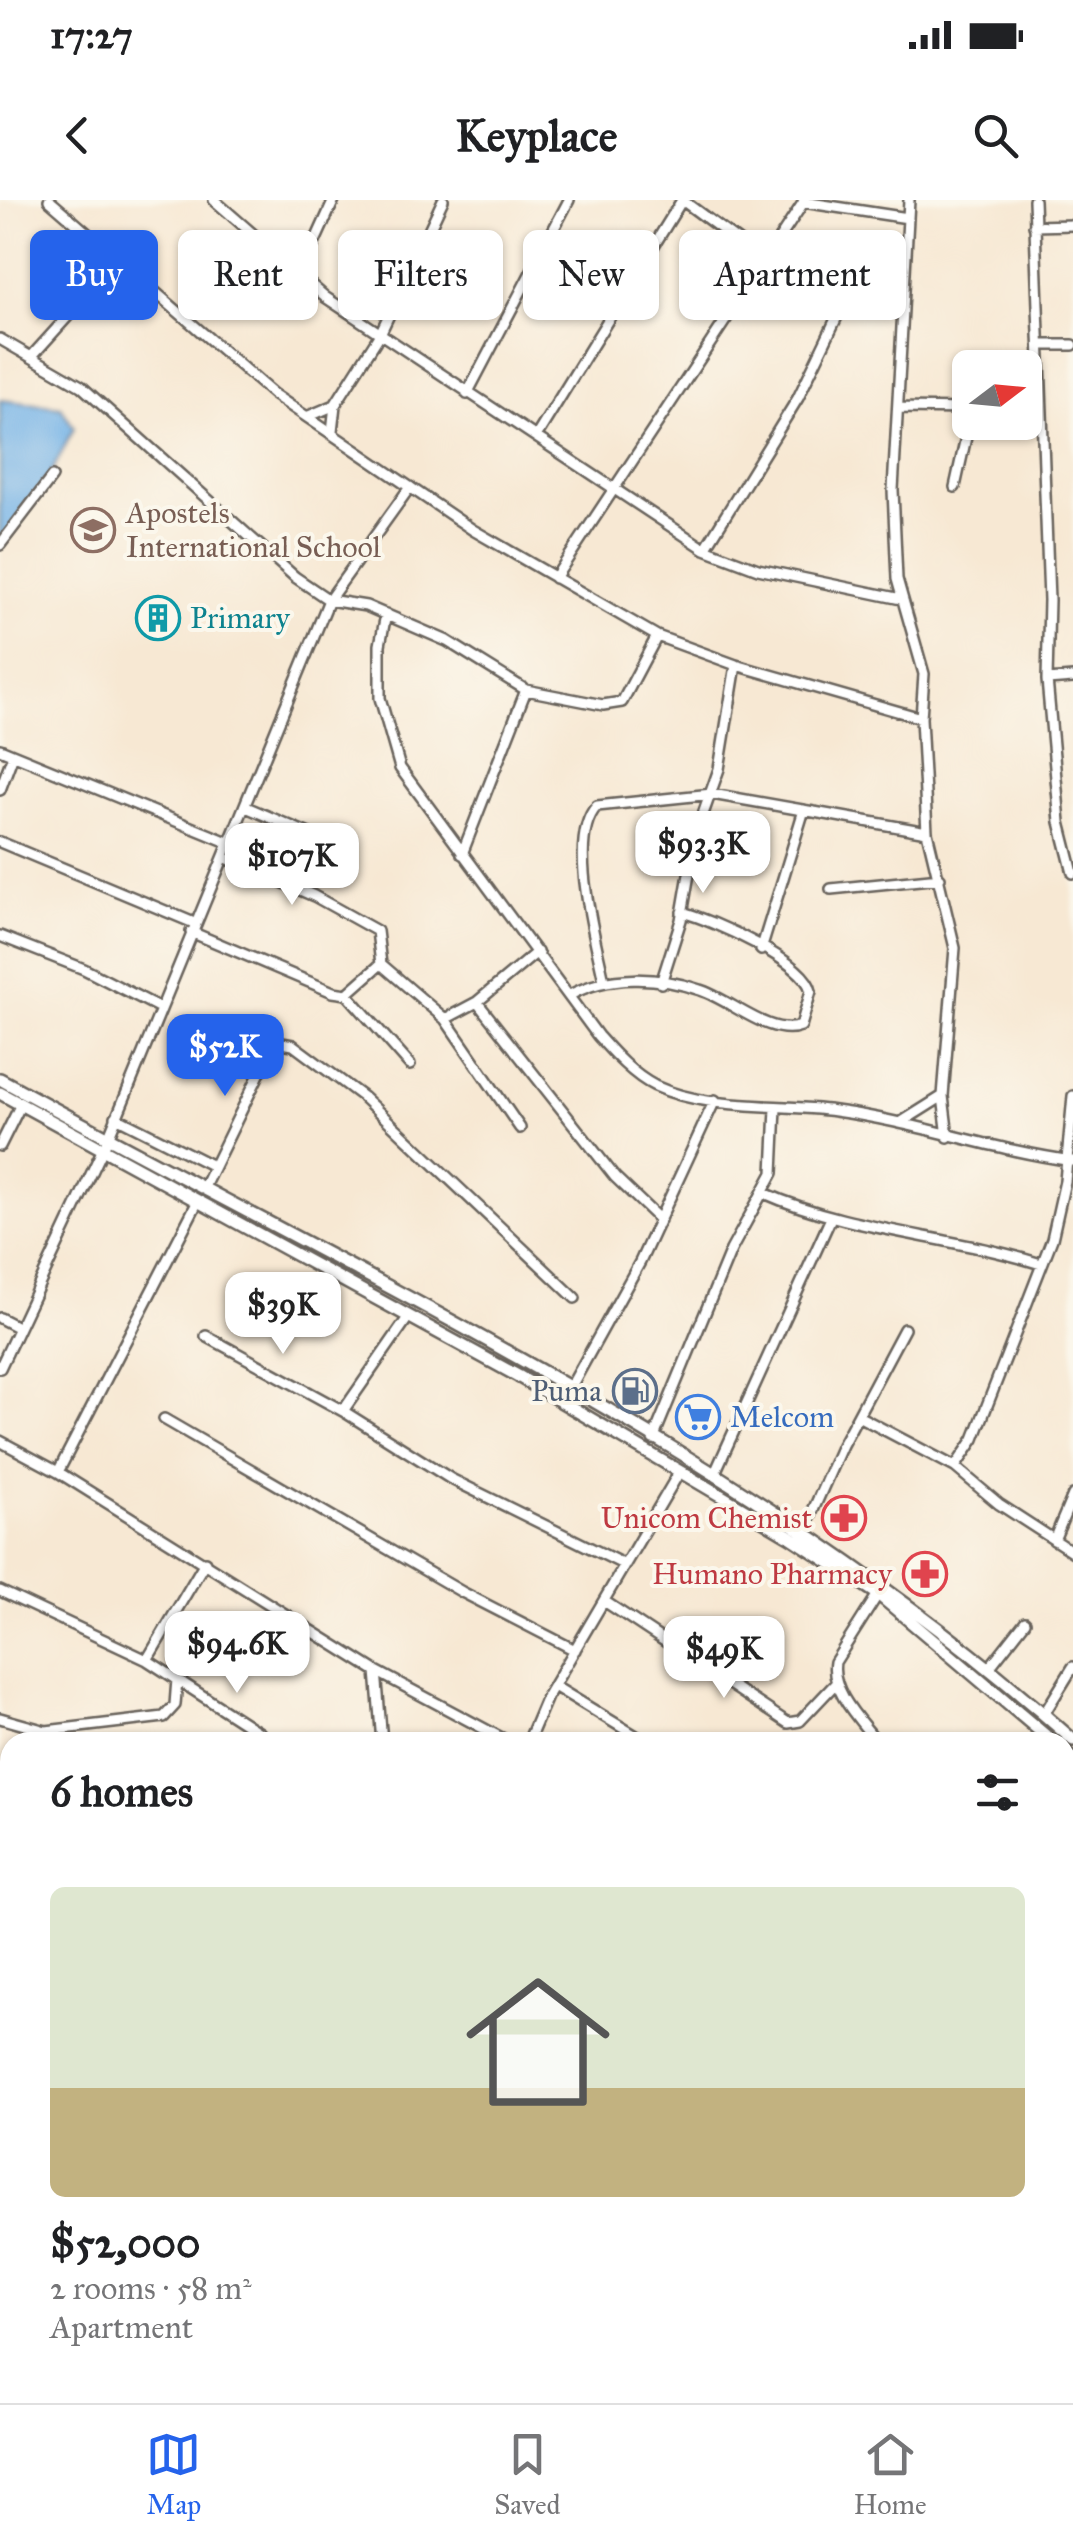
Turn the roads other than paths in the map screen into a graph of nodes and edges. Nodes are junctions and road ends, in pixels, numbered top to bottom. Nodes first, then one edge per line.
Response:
1 (49, 200) edge
2 (214, 200) edge
3 (334, 200) edge
4 (444, 200) edge
5 (570, 200) edge
6 (909, 200) edge
7 (1034, 200) edge
8 (804, 201) edge
9 (908, 218) junction
10 (1073, 225) edge
11 (1034, 226) junction
12 (81, 230) edge
13 (247, 230) edge
14 (723, 230) edge
15 (783, 230) edge
16 (318, 235) edge
17 (318, 290) edge
18 (158, 297) edge
19 (64, 320) edge
20 (729, 320) edge
21 (835, 320) edge
22 (380, 334) junction
23 (0, 339) edge
24 (1040, 345) junction
25 (1073, 345) edge
26 (1040, 350) edge
27 (31, 357) junction
28 (467, 394) junction
29 (335, 406) junction
30 (898, 408) junction
31 (952, 409) edge
32 (309, 416) junction
33 (332, 432) junction
34 (1042, 434) edge
35 (537, 435) junction
36 (965, 440) edge
37 (52, 477) dead end
38 (410, 487) junction
39 (955, 487) dead end
40 (614, 492) junction
41 (0, 545) edge
42 (705, 550) junction
43 (555, 578) junction
44 (901, 599) junction
45 (329, 600) junction
46 (386, 614) junction
47 (657, 636) junction
48 (736, 665) junction
49 (1073, 678) edge
50 (1047, 680) junction
51 (526, 690) junction
52 (921, 718) junction
53 (0, 749) edge
54 (13, 755) junction
55 (0, 790) edge
56 (712, 794) junction
57 (246, 808) junction
58 (804, 810) junction
59 (927, 832) junction
60 (0, 842) edge
61 (230, 843) junction
62 (344, 850) dead end
63 (462, 854) junction
64 (224, 858) junction
65 (1073, 873) edge
66 (940, 878) junction
67 (831, 889) dead end
68 (682, 912) junction
69 (192, 928) junction
70 (0, 936) edge
71 (761, 950) junction
72 (537, 952) junction
73 (380, 964) junction
74 (604, 981) junction
75 (660, 982) junction
76 (346, 994) junction
77 (570, 995) junction
78 (477, 1002) junction
79 (158, 1008) junction
80 (445, 1019) junction
81 (410, 1065) dead end
82 (0, 1079) edge
83 (0, 1092) edge
84 (944, 1096) junction
85 (1073, 1096) edge
86 (715, 1100) junction
87 (21, 1104) junction
88 (776, 1108) junction
89 (116, 1117) junction
90 (900, 1123) junction
91 (520, 1128) dead end
92 (109, 1136) junction
93 (948, 1136) junction
94 (0, 1146) edge
95 (102, 1148) junction
96 (1070, 1161) edge
97 (213, 1166) junction
98 (204, 1187) junction
99 (764, 1193) junction
100 (198, 1201) junction
101 (660, 1220) junction
102 (830, 1220) junction
103 (1041, 1264) junction
104 (575, 1298) dead end
105 (409, 1316) junction
106 (0, 1318) edge
107 (17, 1328) junction
108 (904, 1328) dead end
109 (206, 1336) dead end
110 (0, 1368) edge
111 (570, 1390) junction
112 (343, 1411) junction
113 (858, 1416) junction
114 (164, 1418) dead end
115 (653, 1439) junction
116 (0, 1441) edge
117 (955, 1467) junction
118 (680, 1471) junction
119 (58, 1472) junction
120 (714, 1475) junction
121 (1073, 1495) edge
122 (801, 1536) junction
123 (1054, 1540) junction
124 (1073, 1552) edge
125 (204, 1562) junction
126 (625, 1565) junction
127 (0, 1592) edge
128 (878, 1594) junction
129 (604, 1600) junction
130 (1026, 1622) dead end
131 (575, 1650) junction
132 (147, 1660) junction
133 (1073, 1667) edge
134 (990, 1668) junction
135 (376, 1671) junction
136 (178, 1679) junction
137 (836, 1683) junction
138 (554, 1686) junction
139 (1044, 1714) junction
140 (0, 1718) edge
141 (258, 1732) edge
142 (381, 1732) edge
143 (490, 1732) edge
144 (533, 1732) edge
145 (623, 1732) edge
146 (870, 1732) edge
147 (1041, 1732) edge
148 (1064, 1732) edge

1 - 12 street
2 - 13 street
3 - 16 street
4 - 22 street
5 - 28 street
6 - 9 street
7 - 11 street
8 - 9 street
8 - 15 street
9 - 30 street
10 - 11 street
11 - 24 street
14 - 35 street
17 - 22 street
18 - 32 street
19 - 27 street
20 - 40 street
21 - 42 street
22 - 28 street
22 - 29 street
23 - 27 street
24 - 25 street
24 - 26 street
27 - 45 street
28 - 35 street
29 - 32 street
29 - 33 street
30 - 31 street
30 - 44 street
32 - 33 street
33 - 38 street
34 - 50 street
35 - 40 street
36 - 39 street
37 - 41 street
38 - 43 street
38 - 45 street
40 - 42 street
40 - 43 street
42 - 44 street
43 - 47 street
44 - 52 street
45 - 46 street
45 - 57 street
46 - 51 street
46 - 63 street
47 - 48 street
47 - 51 street
48 - 52 street
48 - 56 street
49 - 50 street
50 - 65 street
51 - 63 street
52 - 59 street
53 - 54 street
54 - 55 street
54 - 61 street
56 - 58 street
56 - 68 street
56 - 74 street
57 - 61 street
57 - 62 street
58 - 59 street
58 - 71 street
59 - 66 street
60 - 69 street
61 - 64 street
63 - 72 street
64 - 69 street
64 - 73 street
66 - 67 street
66 - 84 street
68 - 71 street
68 - 75 street
69 - 76 street
69 - 79 street
70 - 79 street
71 - 75 street
72 - 77 street
72 - 78 street
73 - 76 street
73 - 80 street
74 - 75 street
74 - 77 street
76 - 81 street
77 - 86 street
78 - 80 street
78 - 101 street
79 - 89 street
80 - 91 street
82 - 92 street
83 - 87 street
84 - 90 street
84 - 93 street
85 - 96 street
86 - 88 street
86 - 101 street
87 - 94 street
87 - 95 street
88 - 90 street
88 - 99 street
89 - 92 street
89 - 97 street
90 - 93 street
92 - 95 street
92 - 98 street
93 - 96 street
95 - 100 street
95 - 107 street
96 - 103 street
97 - 98 street
97 - 104 street
98 - 111 street
99 - 102 street
99 - 115 street
100 - 105 street
100 - 119 street
101 - 111 street
102 - 103 street
102 - 120 street
103 - 117 street
105 - 112 street
105 - 118 street
106 - 107 street
107 - 110 street
108 - 113 street
109 - 112 street
111 - 115 street
112 - 126 street
113 - 117 street
113 - 122 street
114 - 131 street
115 - 120 street
116 - 119 street
117 - 123 street
118 - 122 street
118 - 126 street
119 - 125 street
120 - 122 street
121 - 123 street
122 - 128 street
122 - 134 street
123 - 124 street
125 - 132 street
125 - 135 street
126 - 129 street
127 - 132 street
128 - 137 street
128 - 147 street
129 - 131 street
129 - 137 street
130 - 134 street
131 - 138 street
132 - 136 street
133 - 139 street
134 - 139 street
135 - 142 street
135 - 143 street
136 - 140 street
136 - 141 street
137 - 146 street
138 - 144 street
138 - 145 street
139 - 148 street

